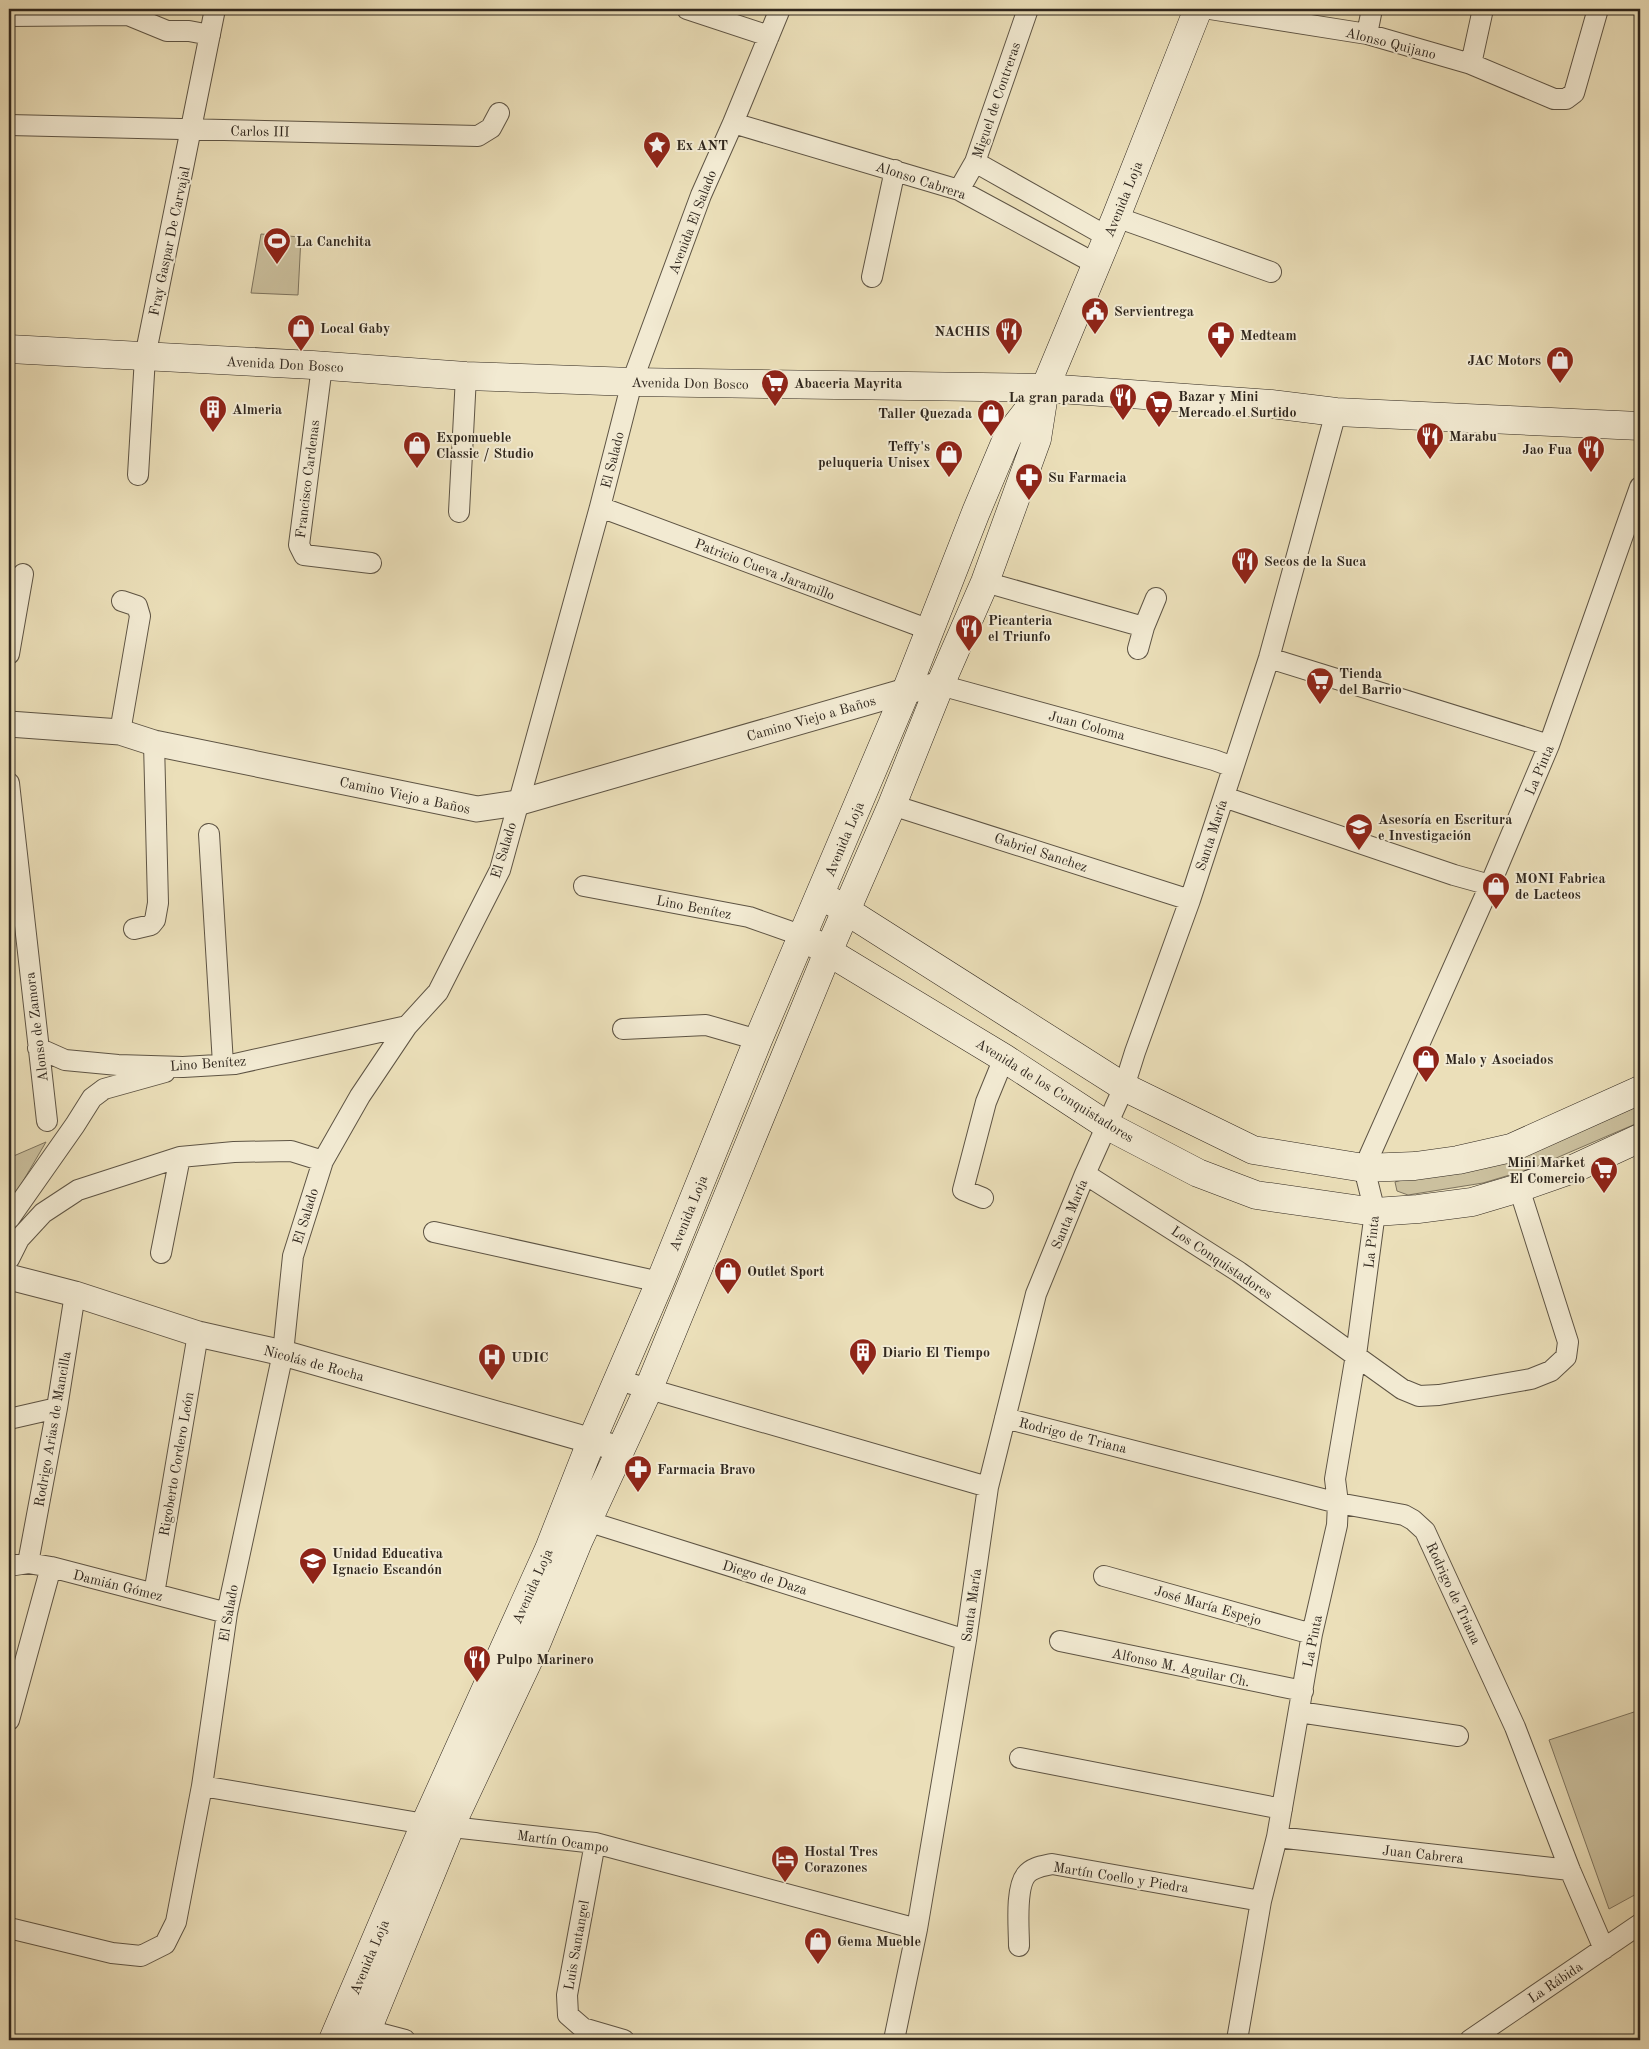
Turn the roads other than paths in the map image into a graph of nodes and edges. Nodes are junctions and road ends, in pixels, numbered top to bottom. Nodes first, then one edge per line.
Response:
1 (215, 9) edge
2 (687, 9) edge
3 (780, 9) edge
4 (1028, 9) edge
5 (1198, 9) edge
6 (1210, 9) edge
7 (1372, 9) edge
8 (1483, 9) edge
9 (1598, 9) edge
10 (9, 16) edge
11 (1367, 34) junction
12 (210, 36) junction
13 (769, 36) junction
14 (1471, 64) junction
15 (499, 114) dead end
16 (733, 123) junction
17 (9, 124) edge
18 (191, 130) junction
19 (975, 162) junction
20 (895, 170) junction
21 (959, 190) junction
22 (1112, 227) junction
23 (1096, 264) junction
24 (1271, 272) dead end
25 (872, 277) dead end
26 (9, 349) edge
27 (145, 357) junction
28 (322, 366) junction
29 (466, 376) junction
30 (632, 382) junction
31 (1045, 388) junction
32 (1336, 412) junction
33 (1640, 426) edge
34 (138, 475) dead end
35 (1640, 487) edge
36 (600, 507) junction
37 (458, 512) dead end
38 (371, 563) dead end
39 (23, 574) dead end
40 (985, 582) junction
41 (1156, 598) dead end
42 (122, 601) dead end
43 (1144, 627) junction
44 (930, 630) junction
45 (1138, 649) dead end
46 (9, 654) edge
47 (1269, 658) junction
48 (940, 685) junction
49 (906, 691) junction
50 (9, 724) edge
51 (120, 732) junction
52 (154, 744) junction
53 (1549, 745) junction
54 (1233, 767) junction
55 (9, 783) edge
56 (1224, 797) junction
57 (517, 803) junction
58 (892, 805) junction
59 (209, 834) dead end
60 (14, 872) edge
61 (584, 886) dead end
62 (1490, 886) junction
63 (820, 894) junction
64 (1190, 900) junction
65 (846, 911) junction
66 (134, 930) dead end
67 (802, 936) junction
68 (828, 952) junction
69 (407, 1026) junction
70 (623, 1029) dead end
71 (758, 1040) junction
72 (38, 1048) junction
73 (1004, 1058) junction
74 (223, 1064) junction
75 (183, 1066) junction
76 (1124, 1087) junction
77 (1640, 1090) edge
78 (47, 1121) dead end
79 (1108, 1126) junction
80 (1640, 1138) edge
81 (180, 1157) junction
82 (323, 1161) junction
83 (1364, 1168) junction
84 (1085, 1174) junction
85 (1520, 1188) junction
86 (983, 1198) dead end
87 (1375, 1212) junction
88 (9, 1219) edge
89 (434, 1232) dead end
90 (161, 1253) dead end
91 (9, 1259) edge
92 (9, 1277) edge
93 (660, 1282) junction
94 (75, 1294) junction
95 (198, 1334) junction
96 (283, 1353) junction
97 (1356, 1355) junction
98 (618, 1380) junction
99 (649, 1388) junction
100 (57, 1408) junction
101 (9, 1418) edge
102 (1005, 1418) junction
103 (591, 1442) junction
104 (620, 1449) junction
105 (988, 1487) junction
106 (1338, 1503) junction
107 (575, 1517) junction
108 (18, 1564) edge
109 (51, 1567) junction
110 (1104, 1576) dead end
111 (154, 1594) junction
112 (227, 1613) junction
113 (1312, 1634) junction
114 (966, 1640) junction
115 (1060, 1641) dead end
116 (1303, 1691) junction
117 (1299, 1712) junction
118 (9, 1720) edge
119 (1458, 1736) dead end
120 (1020, 1758) dead end
121 (202, 1786) junction
122 (1282, 1809) junction
123 (437, 1826) junction
124 (1277, 1837) junction
125 (595, 1843) junction
126 (1570, 1870) junction
127 (1261, 1901) junction
128 (1640, 1924) edge
129 (9, 1928) edge
130 (917, 1929) junction
131 (1019, 1946) dead end
132 (1604, 1949) junction
133 (365, 2035) edge
134 (333, 2040) edge
135 (405, 2040) edge
136 (624, 2040) edge
137 (894, 2040) edge
138 (1237, 2040) edge
139 (1470, 2040) edge

1 - 12 street, Fray Gaspar De Carvajal
2 - 13 street
3 - 13 street, Avenida El Salado
4 - 19 street, Miguel de Contreras
5 - 22 main road, Avenida Loja
6 - 11 street, Alonso Quijano
7 - 11 street
8 - 14 street
9 - 14 street, Alonso Quijano
10 - 12 street
11 - 14 street, Alonso Quijano
12 - 18 street, Fray Gaspar De Carvajal
13 - 16 street, Avenida El Salado
15 - 18 street, Carlos III
16 - 20 street, Alonso Cabrera
16 - 30 street, Avenida El Salado
17 - 18 street, Carlos III
18 - 27 street, Fray Gaspar De Carvajal
19 - 21 street, Miguel de Contreras
19 - 22 street
20 - 21 street, Alonso Cabrera
20 - 25 street
21 - 23 street, Alonso Cabrera
22 - 23 main road, Avenida Loja
22 - 24 street
23 - 31 main road, Avenida Loja
26 - 27 main road, Avenida Don Bosco
27 - 28 main road, Avenida Don Bosco
27 - 34 street, Fray Gaspar De Carvajal
28 - 29 main road, Avenida Don Bosco
28 - 38 street, Francisco Cardenas
29 - 30 main road, Avenida Don Bosco
29 - 37 street
30 - 31 main road, Avenida Don Bosco
30 - 36 street, El Salado
31 - 32 main road, Avenida Don Bosco
31 - 40 main road, Avenida Loja
31 - 44 main road, Avenida Loja
32 - 33 main road, Avenida Don Bosco
32 - 47 street, Santa María
35 - 53 street, La Pinta
36 - 44 street, Patricio Cueva Jaramillo
36 - 57 street, El Salado
39 - 46 street
40 - 43 street
40 - 48 main road, Avenida Loja
41 - 43 street
42 - 51 street
43 - 45 street
44 - 49 main road, Avenida Loja
47 - 53 street
47 - 54 street, Santa María
48 - 49 street, Camino Viejo a Baños
48 - 54 street, Juan Coloma
48 - 58 main road, Avenida Loja
49 - 57 street, Camino Viejo a Baños
49 - 63 main road, Avenida Loja
50 - 51 street, Camino Viejo a Baños
51 - 52 street, Camino Viejo a Baños
52 - 57 street, Camino Viejo a Baños
52 - 66 street
53 - 62 street, La Pinta
54 - 56 street, Santa María
55 - 60 street, Alonso de Zamora
56 - 62 street
56 - 64 street, Santa María
57 - 69 street, El Salado
58 - 64 street, Gabriel Sanchez
58 - 65 main road, Avenida Loja
59 - 74 street
60 - 72 street, Alonso de Zamora
61 - 67 street, Lino Benítez
62 - 83 street, La Pinta
63 - 65 main road
63 - 67 main road, Avenida Loja
64 - 76 street, Santa María
65 - 68 main road, Avenida Loja
65 - 76 main road
67 - 68 main road, Avenida de los Conquistadores
67 - 71 main road, Avenida Loja
68 - 73 main road, Avenida de los Conquistadores
68 - 99 main road, Avenida Loja
69 - 74 street, Lino Benítez
69 - 82 street, El Salado
70 - 71 street
71 - 93 main road, Avenida Loja
72 - 75 street, Lino Benítez
72 - 78 street, Alonso de Zamora
73 - 79 main road, Avenida de los Conquistadores
73 - 86 street
74 - 75 street, Lino Benítez
75 - 88 street
76 - 79 street, Santa María
76 - 83 main road
77 - 83 main road
79 - 84 street, Santa María
79 - 87 main road, Avenida de los Conquistadores
80 - 85 main road, Avenida de los Conquistadores
81 - 82 street
81 - 90 street
81 - 91 street
82 - 96 street, El Salado
83 - 87 street, La Pinta
84 - 97 street, Los Conquistadores
84 - 102 street, Santa María
85 - 87 main road, Avenida de los Conquistadores
85 - 97 street, Los Conquistadores
87 - 97 street, La Pinta
89 - 93 street
92 - 94 street, Nicolás de Rocha
93 - 98 main road, Avenida Loja
94 - 95 street, Nicolás de Rocha
94 - 100 street, Rodrigo Arias de Mancilla
95 - 96 street, Nicolás de Rocha
95 - 111 street, Rigoberto Cordero León
96 - 103 street, Nicolás de Rocha
96 - 112 street, El Salado
97 - 106 street, La Pinta
98 - 99 street
98 - 103 main road, Avenida Loja
99 - 104 main road, Avenida Loja
99 - 105 street
100 - 101 street
100 - 108 street, Rodrigo Arias de Mancilla
102 - 105 street, Santa María
102 - 106 street, Rodrigo de Triana
103 - 104 street, Nicolás de Rocha
103 - 107 main road, Avenida Loja
104 - 107 main road, Avenida Loja
105 - 114 street, Santa María
106 - 113 street, La Pinta
106 - 126 street, Rodrigo de Triana
107 - 114 street, Diego de Daza
107 - 123 main road, Avenida Loja
108 - 109 street, Damián Gómez
109 - 111 street, Damián Gómez
109 - 118 street
110 - 113 street, José María Espejo
111 - 112 street, Damián Gómez
112 - 121 street, El Salado
113 - 116 street, La Pinta
114 - 130 street, Santa María
115 - 116 street, Alfonso M. Aguilar Ch.
116 - 117 street, La Pinta
117 - 119 street
117 - 122 street, La Pinta
120 - 122 street
121 - 123 street, Martín Ocampo
121 - 129 street, El Salado
122 - 124 street, La Pinta
123 - 125 street, Martín Ocampo
123 - 133 main road, Avenida Loja
123 - 134 main road, Avenida Loja
124 - 126 street, Juan Cabrera
124 - 127 street, La Pinta
125 - 130 street, Martín Ocampo
125 - 136 street, Luis Santangel
126 - 132 street, Rodrigo de Triana
127 - 131 street, Martín Coello y Piedra
127 - 138 street, La Pinta
128 - 132 street, La Rábida
130 - 137 street, Santa María
132 - 139 street, La Rábida
133 - 135 street

